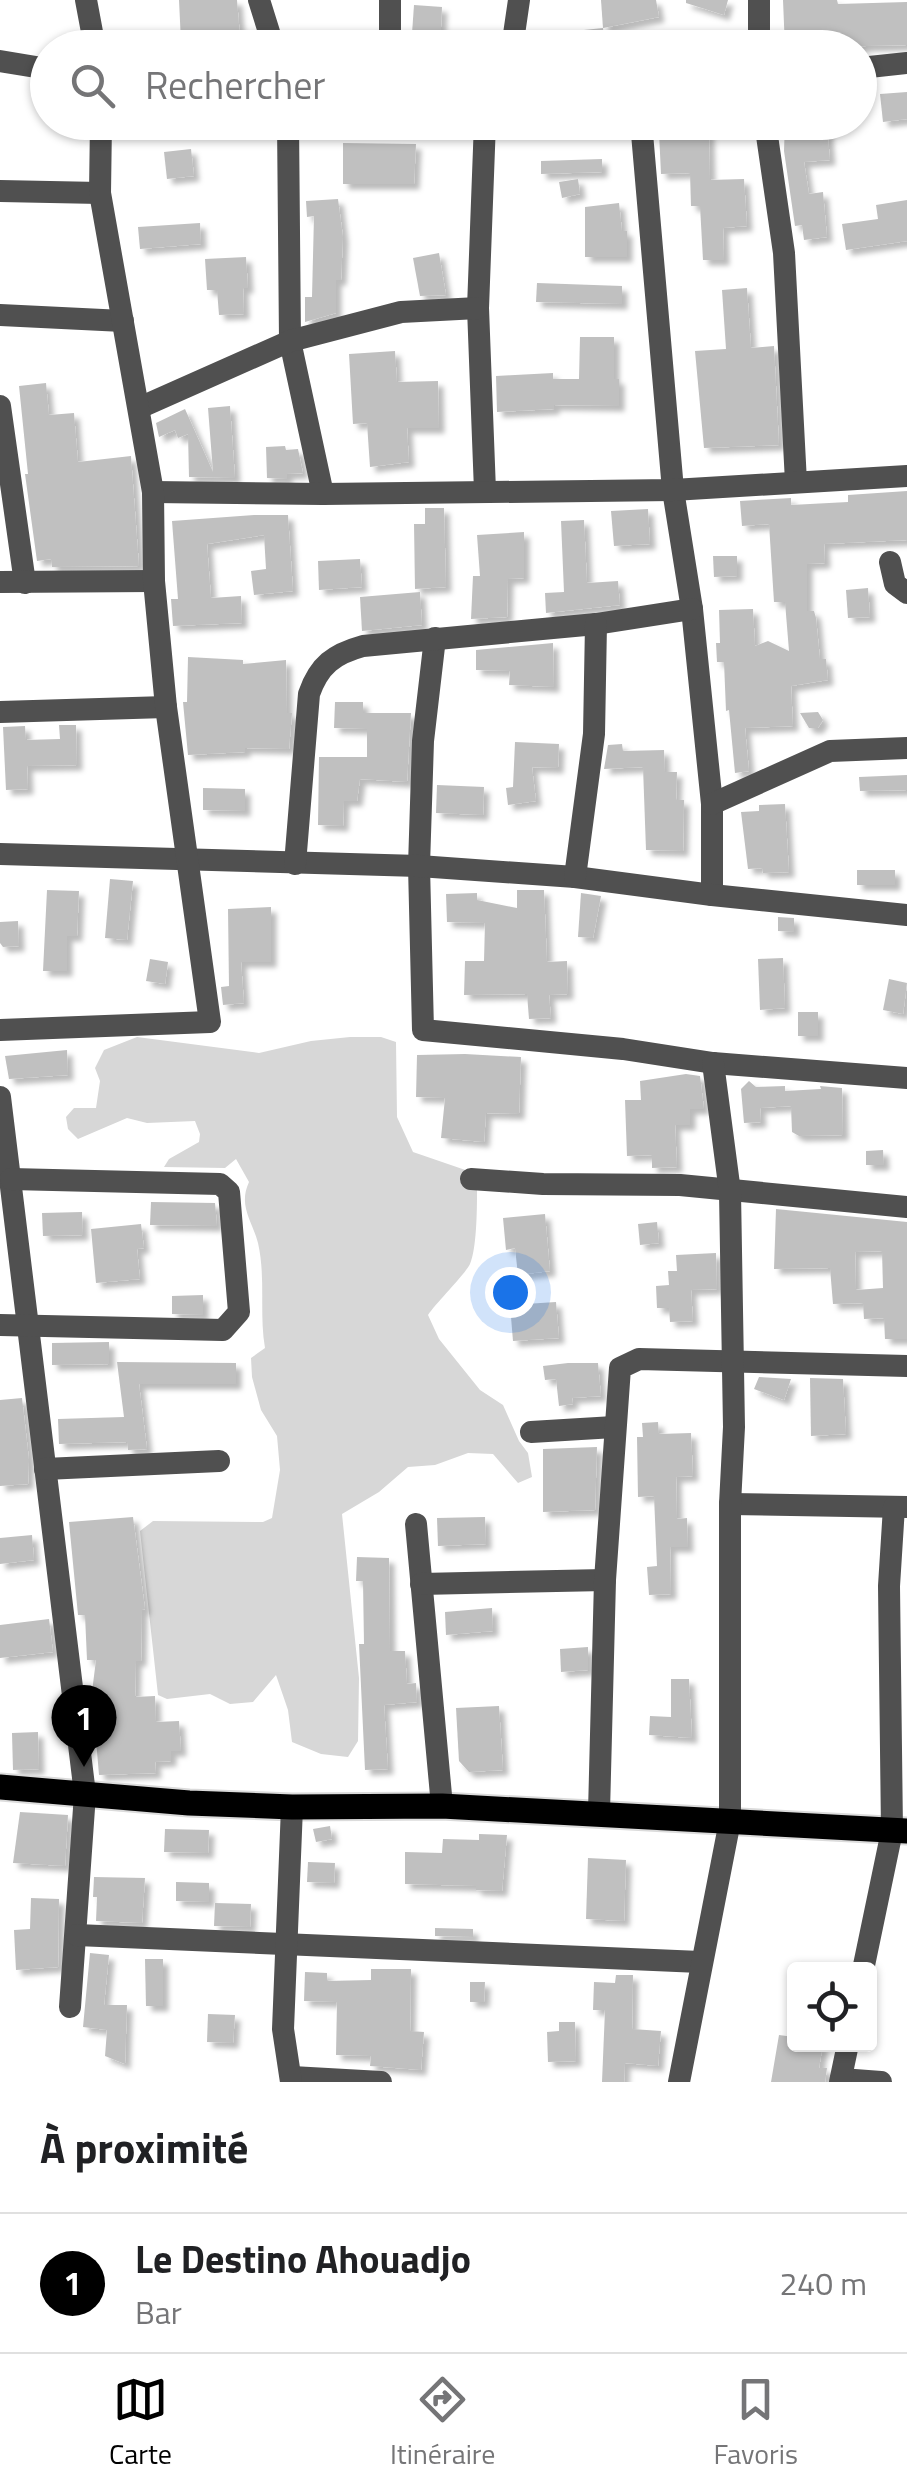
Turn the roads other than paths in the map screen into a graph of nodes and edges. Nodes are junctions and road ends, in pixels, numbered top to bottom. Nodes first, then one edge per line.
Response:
1 (86, 0) edge
2 (259, 0) edge
3 (390, 0) edge
4 (519, 0) edge
5 (759, 0) edge
6 (92, 30) edge
7 (268, 30) edge
8 (390, 30) edge
9 (515, 30) edge
10 (759, 30) edge
11 (0, 61) edge
12 (907, 63) edge
13 (30, 66) edge
14 (877, 66) edge
15 (100, 140) edge
16 (288, 140) edge
17 (483, 140) edge
18 (643, 140) edge
19 (768, 140) edge
20 (0, 190) edge
21 (100, 193) junction
22 (478, 308) junction
23 (0, 314) edge
24 (123, 321) junction
25 (290, 341) junction
26 (0, 406) edge
27 (139, 408) junction
28 (907, 476) edge
29 (796, 482) junction
30 (673, 490) junction
31 (484, 491) junction
32 (153, 492) junction
33 (324, 494) junction
34 (890, 562) dead end
35 (154, 580) junction
36 (0, 582) edge
37 (25, 583) junction
38 (907, 593) edge
39 (692, 609) junction
40 (596, 624) junction
41 (436, 638) junction
42 (166, 707) junction
43 (0, 712) edge
44 (907, 748) edge
45 (712, 804) junction
46 (0, 854) edge
47 (189, 858) junction
48 (296, 864) junction
49 (419, 866) junction
50 (575, 877) junction
51 (712, 896) junction
52 (907, 915) edge
53 (0, 1030) edge
54 (713, 1063) junction
55 (907, 1078) edge
56 (0, 1097) edge
57 (11, 1179) junction
58 (471, 1180) dead end
59 (730, 1192) junction
60 (907, 1208) edge
61 (0, 1325) edge
62 (28, 1327) junction
63 (732, 1360) junction
64 (907, 1366) edge
65 (614, 1427) junction
66 (531, 1432) dead end
67 (218, 1462) dead end
68 (45, 1469) junction
69 (730, 1504) junction
70 (901, 1507) edge
71 (416, 1524) dead end
72 (604, 1580) junction
73 (421, 1584) junction
74 (0, 1787) edge
75 (86, 1794) junction
76 (442, 1806) junction
77 (292, 1807) junction
78 (598, 1812) junction
79 (730, 1821) junction
80 (899, 1831) edge
81 (78, 1936) junction
82 (284, 1944) junction
83 (700, 1962) junction
84 (866, 1962) edge
85 (70, 2006) dead end
86 (846, 2052) edge
87 (292, 2079) edge
88 (841, 2080) edge
89 (380, 2082) edge
90 (678, 2082) edge
91 (881, 2082) edge

1 - 6 street
2 - 7 street
3 - 8 street
4 - 9 street
5 - 10 street
11 - 13 street
12 - 14 street
15 - 21 street
16 - 25 street
17 - 22 street
18 - 30 street
19 - 29 street
20 - 21 street
21 - 24 street
22 - 25 street
22 - 31 street
23 - 24 street
24 - 27 street
25 - 27 street
25 - 33 street
26 - 37 street
27 - 32 street
28 - 29 street
29 - 30 street
30 - 31 street
30 - 39 street
31 - 33 street
32 - 33 street
32 - 35 street
34 - 38 street
35 - 37 street
35 - 42 street
36 - 37 street
39 - 40 street
39 - 45 street
40 - 41 street
40 - 50 street
41 - 48 street
41 - 49 street
42 - 43 street
42 - 47 street
44 - 45 street
45 - 51 street
46 - 47 street
47 - 48 street
47 - 53 street
48 - 49 street
49 - 50 street
49 - 54 street
50 - 51 street
51 - 52 street
54 - 55 street
54 - 59 street
56 - 57 street
57 - 62 street
57 - 62 street
58 - 59 street
59 - 60 street
59 - 63 street
61 - 62 street
62 - 68 street
63 - 64 street
63 - 65 street
63 - 69 street
65 - 66 street
65 - 72 street
67 - 68 street
68 - 75 street
69 - 70 street
69 - 79 street
70 - 80 street
71 - 73 street
72 - 73 street
72 - 78 street
73 - 76 street
74 - 75 main road
75 - 77 main road
75 - 81 street
76 - 77 main road
76 - 78 main road
77 - 82 street
78 - 79 main road
79 - 80 main road
79 - 83 street
80 - 84 street
81 - 82 street
81 - 85 street
82 - 83 street
82 - 87 street
83 - 90 street
86 - 88 street
87 - 89 street
88 - 91 street

